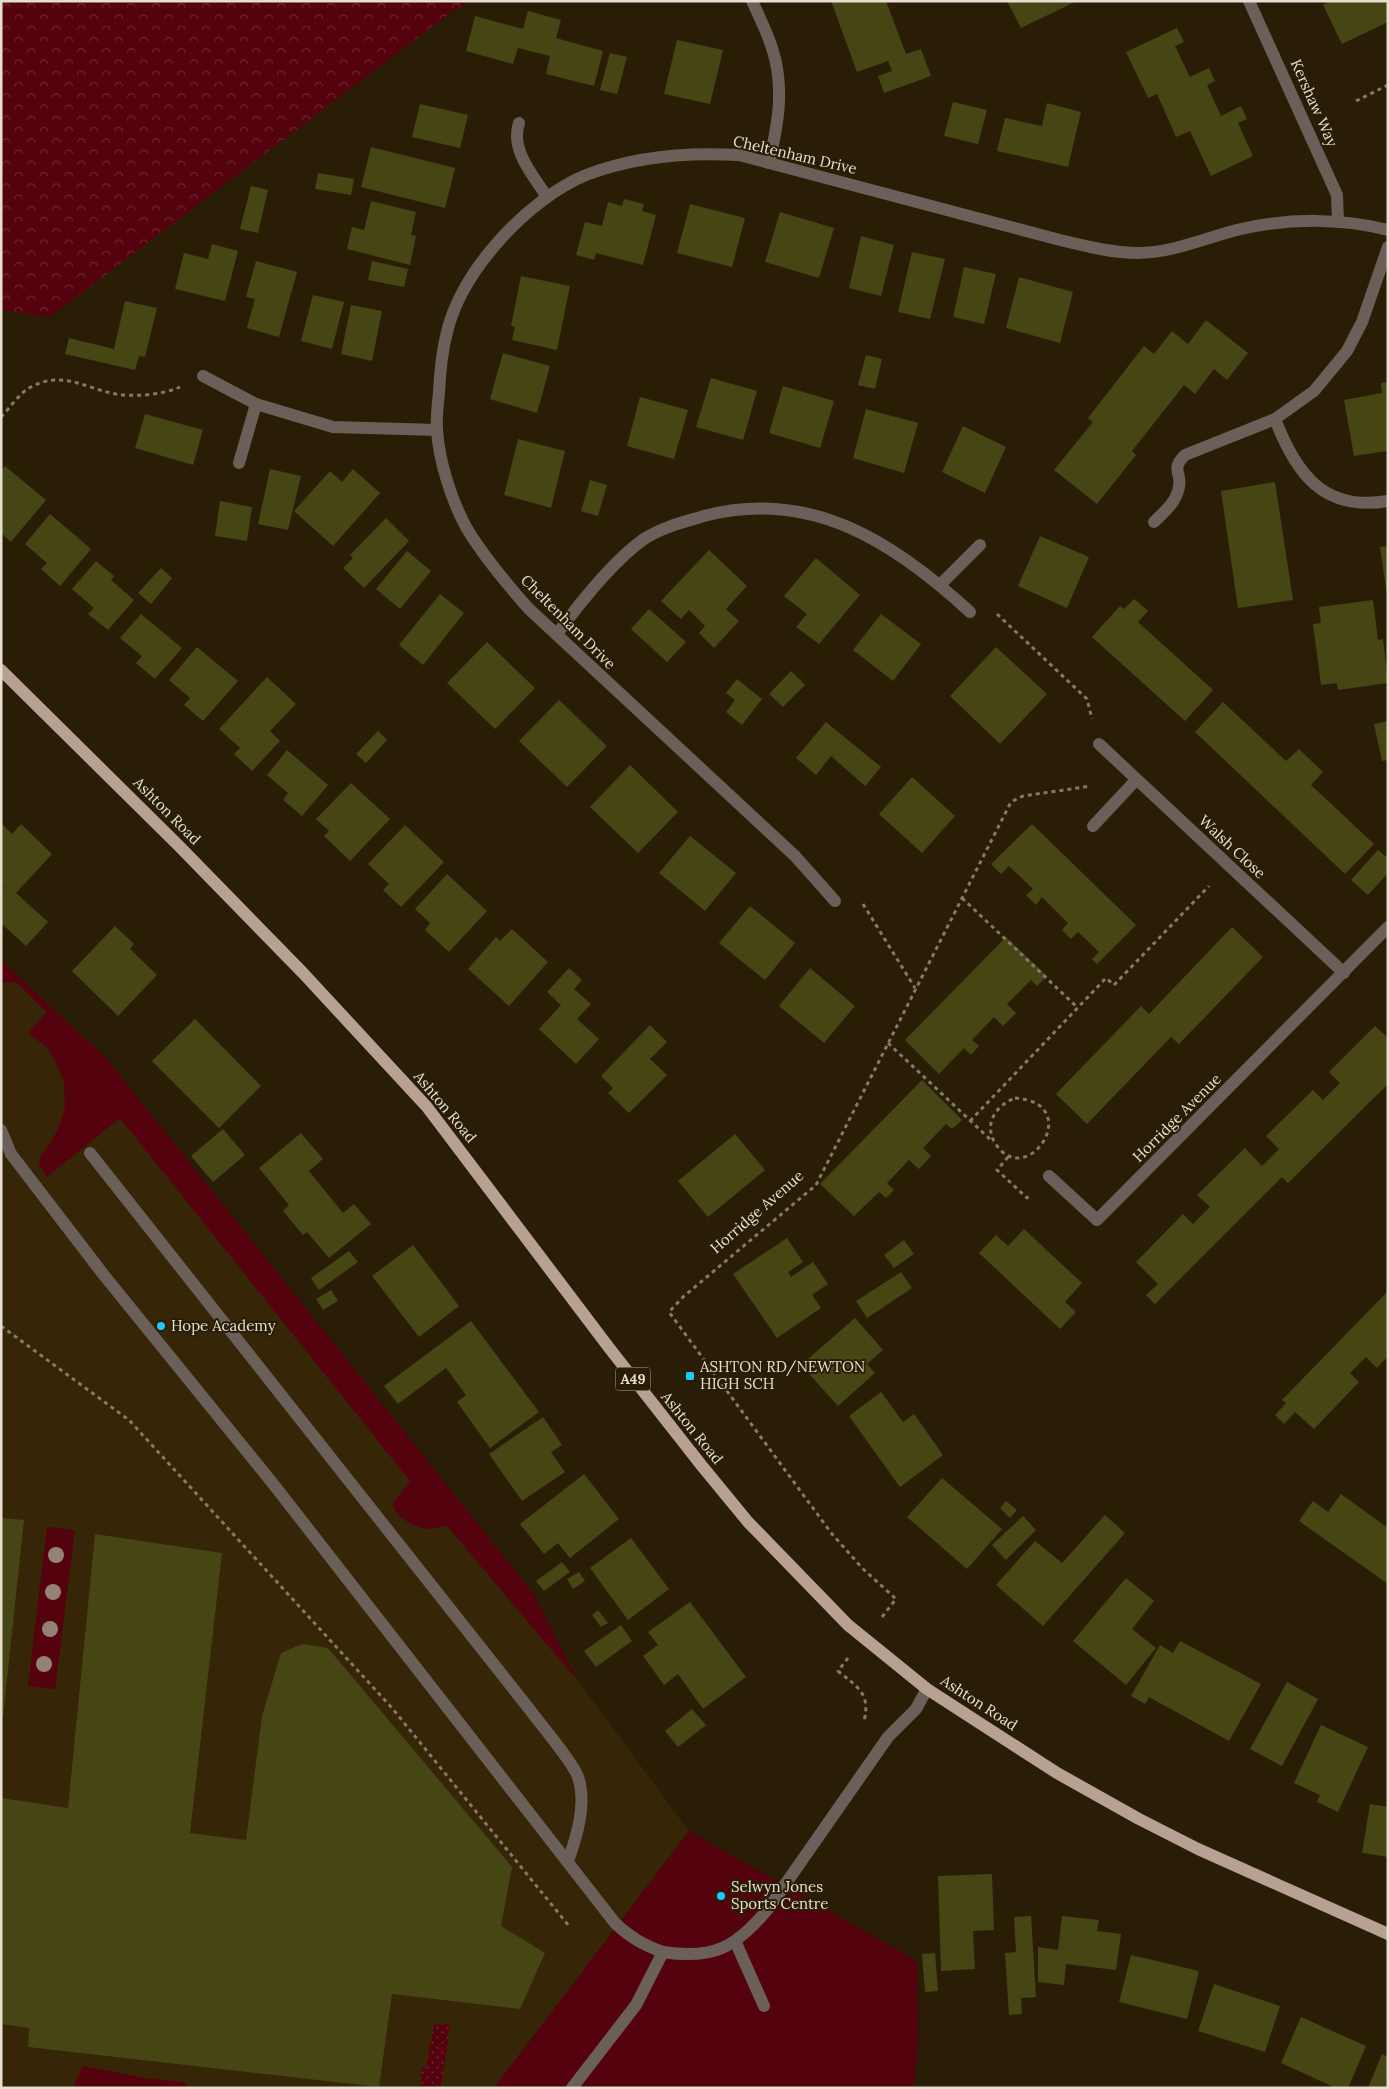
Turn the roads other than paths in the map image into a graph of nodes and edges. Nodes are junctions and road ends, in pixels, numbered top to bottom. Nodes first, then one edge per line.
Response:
1 (752, 1) edge
2 (1249, 1) edge
3 (519, 123) dead end
4 (768, 162) junction
5 (547, 197) junction
6 (1338, 222) junction
7 (1388, 230) edge
8 (1388, 247) edge
9 (203, 376) road end
10 (256, 404) junction
11 (1275, 419) junction
12 (437, 430) junction
13 (239, 463) dead end
14 (1388, 501) edge
15 (1154, 522) dead end
16 (980, 544) dead end
17 (940, 585) junction
18 (970, 612) road end
19 (557, 634) junction
20 (1, 670) edge
21 (1099, 744) road end
22 (1136, 780) junction
23 (1093, 826) dead end
24 (835, 901) road end
25 (1388, 927) edge
26 (1344, 973) junction
27 (1, 1130) edge
28 (90, 1153) dead end
29 (1049, 1176) road end
30 (927, 1689) junction
31 (568, 1861) junction
32 (1388, 1934) edge
33 (736, 1942) junction
34 (663, 1952) junction
35 (764, 2006) dead end
36 (572, 2088) edge

1 - 4 street
2 - 6 street, Kershaw Way
3 - 5 street
4 - 5 street, Cheltenham Drive
4 - 6 street, Cheltenham Drive
5 - 12 street, Cheltenham Drive
6 - 7 street, Cheltenham Drive
8 - 11 street
9 - 10 street
10 - 12 street
10 - 13 street
11 - 14 street
11 - 15 street
12 - 19 street, Cheltenham Drive
16 - 17 street
17 - 18 street
17 - 19 street
19 - 24 street, Cheltenham Drive
20 - 30 main road, Ashton Road / A49
21 - 22 street, Walsh Close
22 - 23 street
22 - 26 street, Walsh Close
25 - 26 street, Horridge Avenue
26 - 29 street, Horridge Avenue
27 - 31 street
28 - 31 street
30 - 32 main road, Ashton Road / A49
30 - 33 street
31 - 34 street
33 - 34 street
33 - 35 street
34 - 36 street

